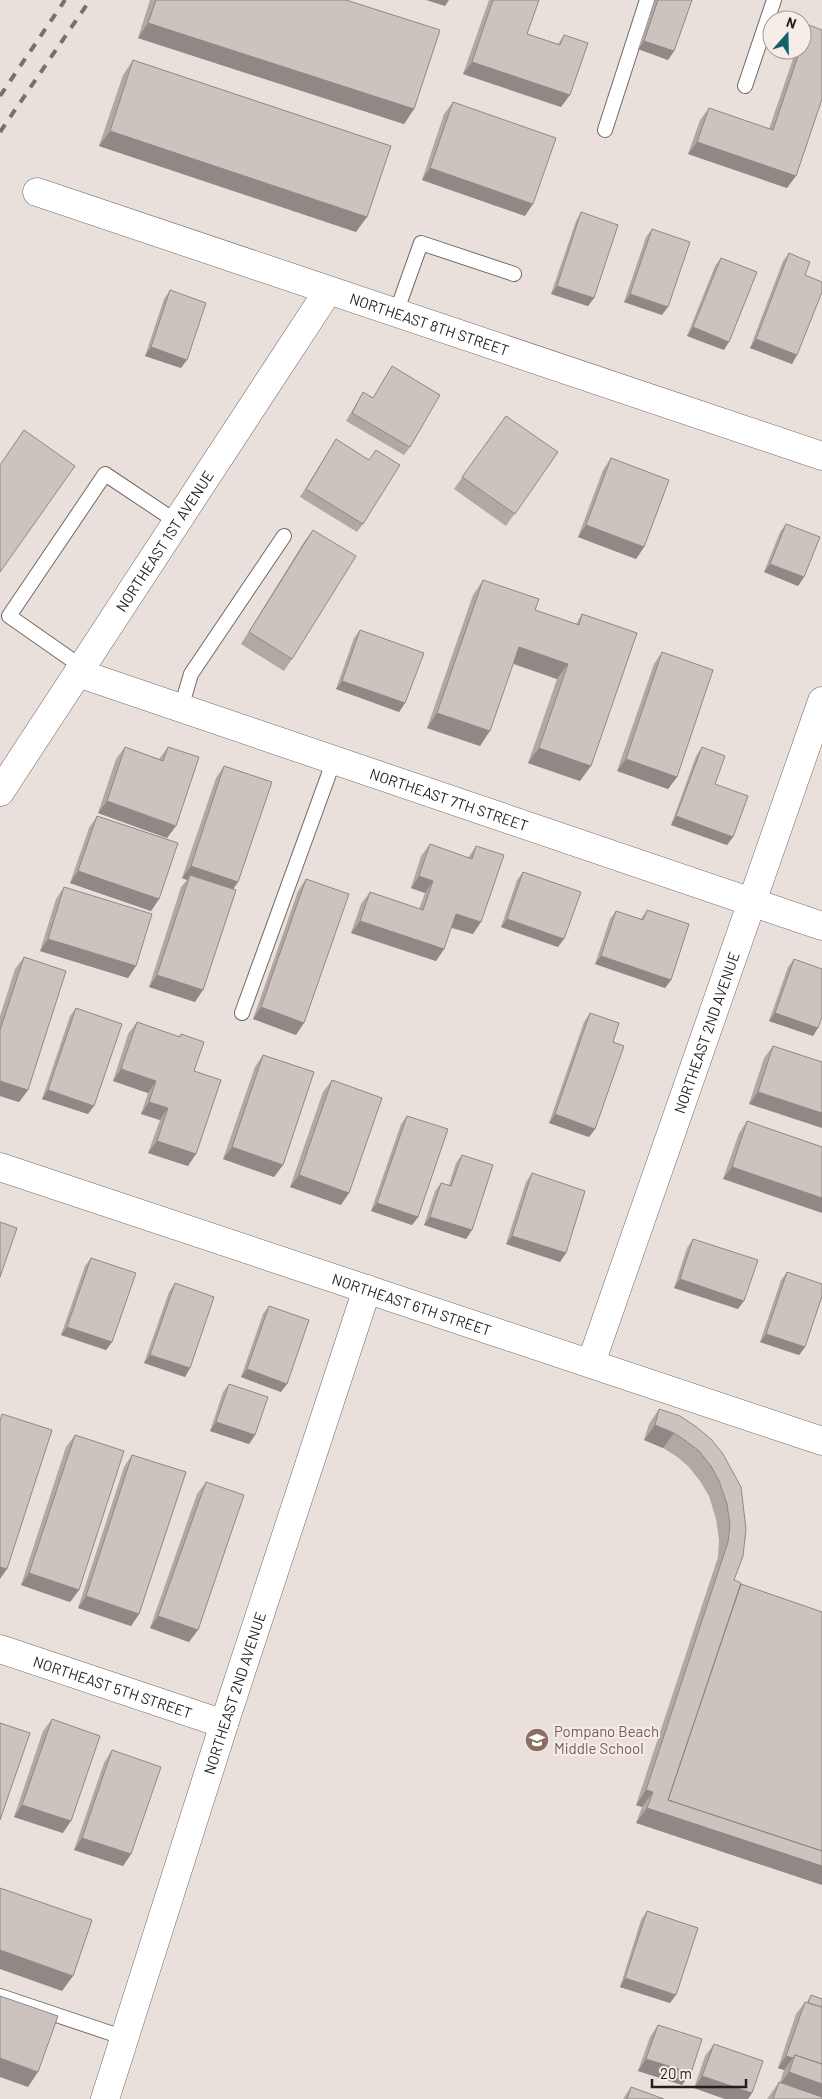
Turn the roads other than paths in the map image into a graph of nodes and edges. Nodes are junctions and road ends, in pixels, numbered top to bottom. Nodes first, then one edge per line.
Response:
1 (648, 0) edge
2 (774, 0) edge
3 (745, 86) dead end
4 (604, 130) dead end
5 (37, 192) dead end
6 (514, 274) dead end
7 (328, 291) junction
8 (396, 313) junction
9 (822, 456) edge
10 (177, 522) junction
11 (284, 536) dead end
12 (80, 670) junction
13 (822, 702) edge
14 (181, 708) junction
15 (334, 760) junction
16 (0, 792) edge
17 (752, 902) junction
18 (822, 926) edge
19 (242, 1013) dead end
20 (0, 1167) edge
21 (367, 1289) junction
22 (591, 1363) junction
23 (822, 1441) edge
24 (0, 1649) edge
25 (224, 1724) junction
26 (0, 1996) edge
27 (124, 2038) junction
28 (105, 2099) edge

1 - 4 lane
2 - 3 lane
5 - 7 street, NORTHEAST 8TH STREET
6 - 8 lane
7 - 8 street, NORTHEAST 8TH STREET
7 - 10 street, NORTHEAST 1ST AVENUE
8 - 9 street, NORTHEAST 8TH STREET
10 - 12 street, NORTHEAST 1ST AVENUE
10 - 12 lane
11 - 14 lane
12 - 14 street, NORTHEAST 7TH STREET
12 - 16 street, NORTHEAST 1ST AVENUE
13 - 17 street, NORTHEAST 2ND AVENUE
14 - 15 street, NORTHEAST 7TH STREET
15 - 17 street, NORTHEAST 7TH STREET
15 - 19 lane
17 - 18 street, NORTHEAST 7TH STREET
17 - 22 street, NORTHEAST 2ND AVENUE
20 - 21 street, NORTHEAST 6TH STREET
21 - 22 street, NORTHEAST 6TH STREET
21 - 25 street, NORTHEAST 2ND AVENUE
22 - 23 street, NORTHEAST 6TH STREET
24 - 25 street, NORTHEAST 5TH STREET
25 - 27 street, NORTHEAST 2ND AVENUE
26 - 27 lane
27 - 28 street, NORTHEAST 2ND AVENUE

